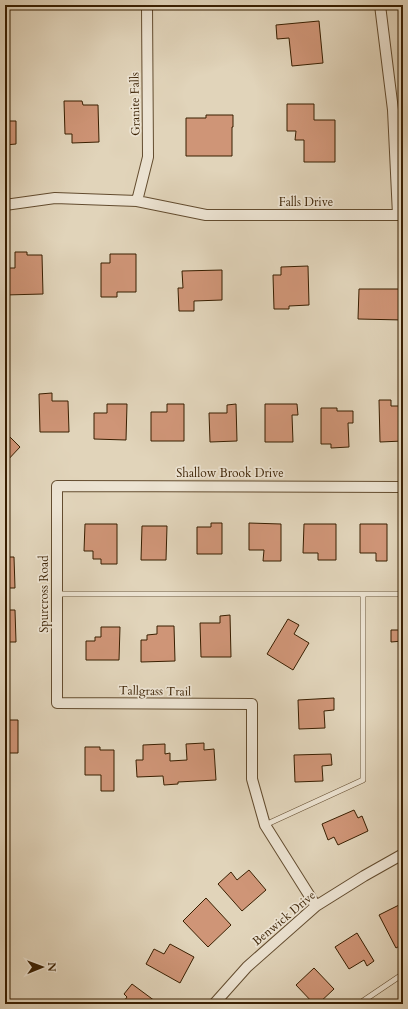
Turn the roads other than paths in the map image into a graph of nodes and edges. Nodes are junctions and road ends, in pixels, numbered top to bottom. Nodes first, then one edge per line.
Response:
1 (147, 5) edge
2 (380, 5) edge
3 (137, 201) junction
4 (5, 205) edge
5 (57, 486) joint
6 (403, 487) edge
7 (57, 594) junction
8 (363, 594) junction
9 (403, 594) edge
10 (57, 702) joint
11 (265, 825) junction
12 (403, 854) edge
13 (316, 906) junction
14 (403, 974) edge
15 (214, 1004) edge
16 (360, 1004) edge

1 - 3 street, Granite Falls
2 - 3 street, Falls Drive
3 - 4 street, Falls Drive
5 - 6 street, Shallow Brook Drive
5 - 7 street, Spurcross Road
7 - 8 lane
7 - 10 street, Spurcross Road
8 - 9 lane
8 - 11 lane
10 - 11 street, Tallgrass Trail
11 - 13 street
12 - 13 street, Benwick Drive
13 - 15 street, Benwick Drive
14 - 16 lane

